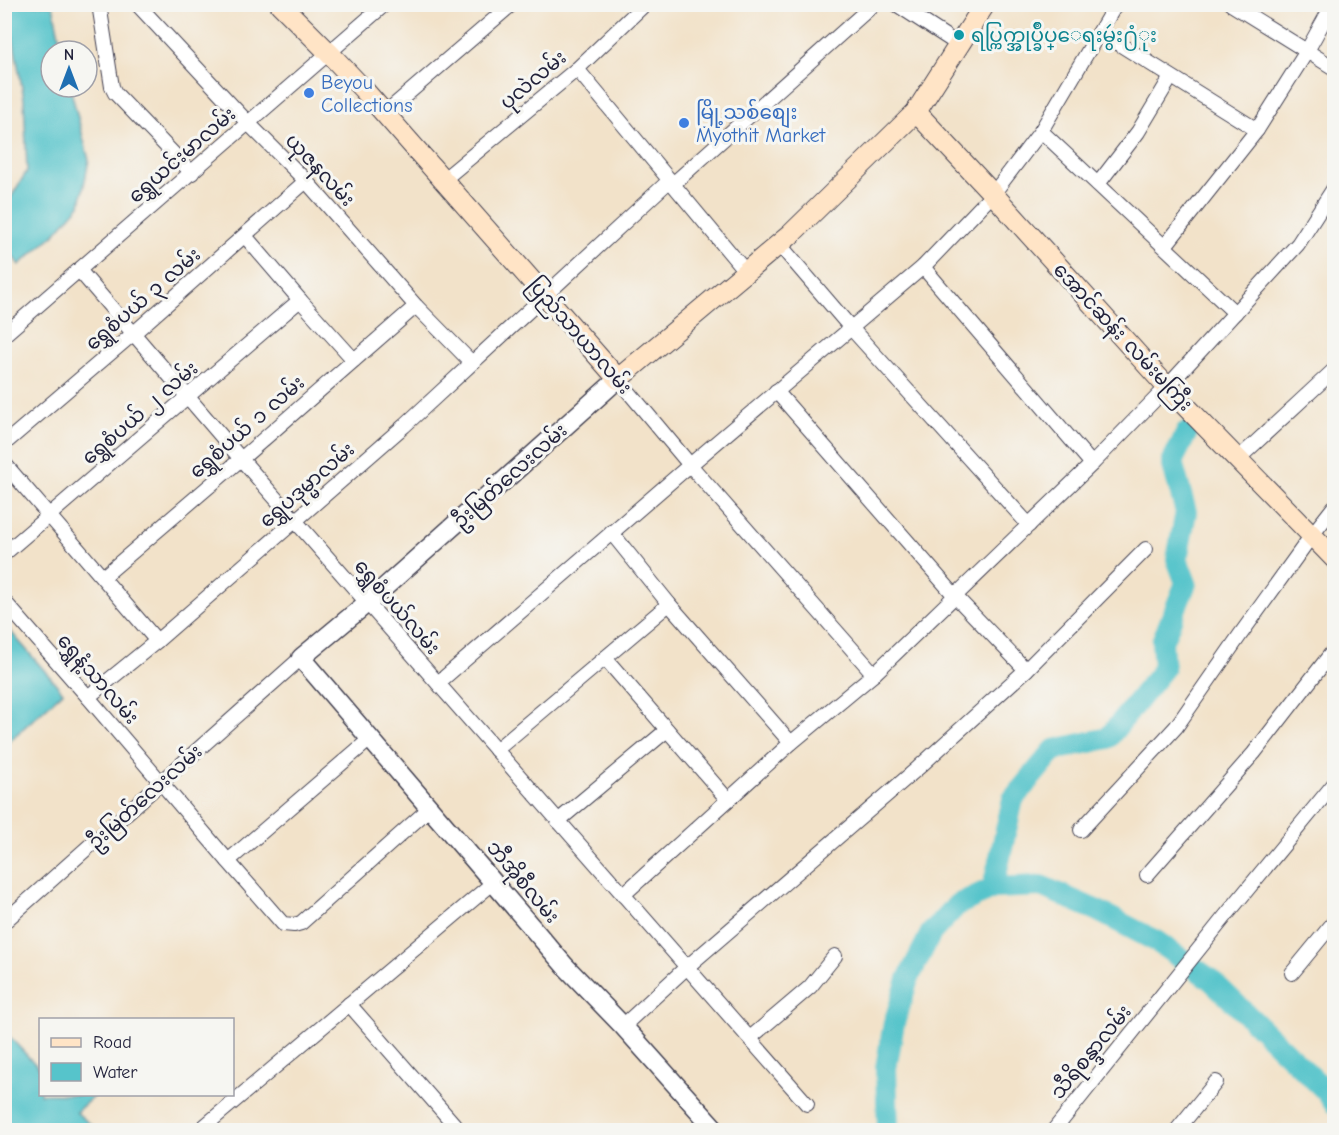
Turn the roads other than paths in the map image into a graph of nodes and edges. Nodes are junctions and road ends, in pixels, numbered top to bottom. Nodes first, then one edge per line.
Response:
1 (99, 4) edge
2 (137, 4) edge
3 (280, 4) edge
4 (385, 4) edge
5 (512, 4) edge
6 (645, 4) edge
7 (874, 4) edge
8 (896, 4) edge
9 (985, 4) edge
10 (1116, 4) edge
11 (1231, 4) edge
12 (1333, 4) edge
13 (1100, 32) junction
14 (959, 45) junction
15 (1307, 51) junction
16 (328, 52) junction
17 (1335, 68) edge
18 (577, 69) junction
19 (1171, 77) junction
20 (916, 112) junction
21 (384, 114) junction
22 (248, 123) junction
23 (1257, 130) junction
24 (1041, 131) junction
25 (192, 173) junction
26 (443, 180) junction
27 (306, 181) junction
28 (672, 182) junction
29 (1098, 184) junction
30 (1335, 188) edge
31 (993, 194) junction
32 (245, 236) junction
33 (779, 244) junction
34 (1165, 246) junction
35 (923, 267) junction
36 (79, 270) junction
37 (746, 272) junction
38 (545, 296) junction
39 (300, 300) junction
40 (416, 306) junction
41 (1235, 313) junction
42 (851, 328) junction
43 (134, 333) junction
44 (4, 335) edge
45 (354, 360) junction
46 (472, 363) junction
47 (1335, 369) edge
48 (618, 379) junction
49 (1167, 387) junction
50 (776, 391) junction
51 (188, 397) junction
52 (4, 444) edge
53 (241, 459) junction
54 (1238, 459) junction
55 (4, 464) edge
56 (1092, 464) junction
57 (690, 465) junction
58 (1335, 507) edge
59 (50, 516) junction
60 (296, 520) junction
61 (1029, 525) junction
62 (612, 532) junction
63 (1312, 535) junction
64 (1146, 549) dead end
65 (4, 554) edge
66 (1335, 558) edge
67 (103, 577) junction
68 (956, 597) junction
69 (4, 601) edge
70 (367, 603) junction
71 (669, 604) junction
72 (157, 641) junction
73 (1335, 650) edge
74 (301, 657) junction
75 (605, 658) junction
76 (1026, 669) junction
77 (874, 674) junction
78 (438, 683) junction
79 (88, 697) junction
80 (667, 730) junction
81 (370, 739) junction
82 (791, 743) junction
83 (496, 750) junction
84 (160, 783) junction
85 (1335, 784) edge
86 (728, 800) junction
87 (430, 808) junction
88 (558, 821) junction
89 (1080, 830) dead end
90 (228, 861) junction
91 (1147, 875) dead end
92 (494, 882) junction
93 (623, 895) junction
94 (4, 922) edge
95 (1335, 922) edge
96 (835, 956) dead end
97 (687, 967) junction
98 (1292, 973) dead end
99 (350, 1004) junction
100 (623, 1026) junction
101 (750, 1038) junction
102 (1216, 1082) dead end
103 (807, 1104) dead end
104 (200, 1131) edge
105 (459, 1131) edge
106 (716, 1131) edge
107 (1054, 1131) edge
108 (1177, 1131) edge

1 - 25 street
2 - 22 street, ယုဇနလမ်း
3 - 16 main road, ပြည်သာယာလမ်း
4 - 16 street, ရွှေယင်းမာလမ်း
5 - 21 street
6 - 18 street, ပုလဲလမ်း
7 - 28 street, ရွှေပဒုမ္မာလမ်း
8 - 14 street
9 - 14 main road, ဦးမြတ်လေးလမ်း
10 - 13 street
11 - 15 street
12 - 15 street
13 - 19 street
13 - 24 street
14 - 20 main road, ဦးမြတ်လေးလမ်း
15 - 17 street
15 - 23 street
16 - 21 main road, ပြည်သာယာလမ်း
16 - 22 street, ရွှေယင်းမာလမ်း
18 - 26 street, ပုလဲလမ်း
18 - 28 street
19 - 23 street
19 - 29 street
20 - 31 main road, အောင်ဆန်း လမ်းမကြီး
20 - 33 main road, ဦးမြတ်လေးလမ်း
21 - 26 main road, ပြည်သာယာလမ်း
22 - 25 street, ရွှေယင်းမာလမ်း
22 - 27 street, ယုဇနလမ်း
23 - 34 street
24 - 29 street
24 - 31 street
25 - 36 street, ရွှေယင်းမာလမ်း
26 - 38 main road, ပြည်သာယာလမ်း
27 - 32 street, ရွှေစံပယ် ၃ လမ်း
27 - 40 street, ယုဇနလမ်း
28 - 37 street
28 - 38 street, ရွှေပဒုမ္မာလမ်း
29 - 34 street
30 - 41 street
31 - 35 street
31 - 49 main road, အောင်ဆန်း လမ်းမကြီး
32 - 39 street
32 - 43 street, ရွှေစံပယ် ၃ လမ်း
33 - 37 main road, ဦးမြတ်လေးလမ်း
33 - 42 street
34 - 41 street
35 - 42 street
35 - 56 street
36 - 43 street, ရွှေစံပယ်လမ်း
36 - 44 street, ရွှေယင်းမာလမ်း
37 - 48 main road, ဦးမြတ်လေးလမ်း
38 - 46 street, ရွှေပဒုမ္မာလမ်း
38 - 48 main road, ပြည်သာယာလမ်း
39 - 45 street
39 - 51 street, ရွှေစံပယ် ၂ လမ်း
40 - 45 street, ရွှေစံပယ် ၁ လမ်း
40 - 46 street, ယုဇနလမ်း
41 - 49 street
42 - 50 street
42 - 61 street
43 - 51 street, ရွှေစံပယ်လမ်း
43 - 52 street, ရွှေစံပယ် ၃ လမ်း
45 - 53 street, ရွှေစံပယ် ၁ လမ်း
46 - 60 street, ရွှေပဒုမ္မာလမ်း
47 - 54 street
48 - 57 street, ပြည်သာယာလမ်း
48 - 70 street, ဦးမြတ်လေးလမ်း
49 - 54 main road, အောင်ဆန်း လမ်းမကြီး
49 - 56 street
50 - 57 street
50 - 68 street
51 - 53 street, ရွှေစံပယ်လမ်း
51 - 59 street, ရွှေစံပယ် ၂ လမ်း
53 - 60 street, ရွှေစံပယ်လမ်း
53 - 67 street, ရွှေစံပယ် ၁ လမ်း
54 - 63 main road, အောင်ဆန်း လမ်းမကြီး
55 - 59 street
56 - 61 street
57 - 62 street
57 - 77 street, ပြည်သာယာလမ်း
58 - 63 street
59 - 65 street, ရွှေစံပယ် ၂ လမ်း
59 - 67 street
60 - 70 street, ရွှေစံပယ်လမ်း
60 - 72 street, ရွှေပဒုမ္မာလမ်း
61 - 68 street
62 - 71 street
62 - 78 street
63 - 66 main road, အောင်ဆန်း လမ်းမကြီး
63 - 89 street
64 - 76 street
67 - 72 street
68 - 76 street
68 - 77 street
69 - 79 street, ရွှေနံ့သာလမ်း
70 - 74 street, ဦးမြတ်လေးလမ်း
70 - 78 street, ရွှေစံပယ်လမ်း
71 - 75 street
71 - 82 street
72 - 79 street, ရွှေပဒုမ္မာလမ်း
73 - 91 street
74 - 81 street, ဘီအိုစီလမ်း
74 - 84 street, ဦးမြတ်လေးလမ်း
75 - 80 street
75 - 83 street
76 - 97 street
77 - 82 street
78 - 83 street, ရွှေစံပယ်လမ်း
79 - 84 street, ရွှေနံ့သာလမ်း
80 - 86 street
80 - 88 street
81 - 87 street, ဘီအိုစီလမ်း
81 - 90 street
82 - 86 street
83 - 88 street, ရွှေစံပယ်လမ်း
84 - 90 street, ရွှေနံ့သာလမ်း
84 - 94 street, ဦးမြတ်လေးလမ်း
85 - 107 street, သီရိစန္ဒာလမ်း
86 - 93 street
87 - 90 street, ရွှေနံ့သာလမ်း
87 - 92 street, ဘီအိုစီလမ်း
88 - 93 street, ရွှေစံပယ်လမ်း
92 - 99 street
92 - 100 street, ဘီအိုစီလမ်း
93 - 97 street, ရွှေစံပယ်လမ်း
95 - 98 street
96 - 101 street
97 - 100 street
97 - 101 street, ရွှေစံပယ်လမ်း
99 - 104 street
99 - 105 street
100 - 106 street, ဘီအိုစီလမ်း
101 - 103 street, ရွှေစံပယ်လမ်း
102 - 108 street

